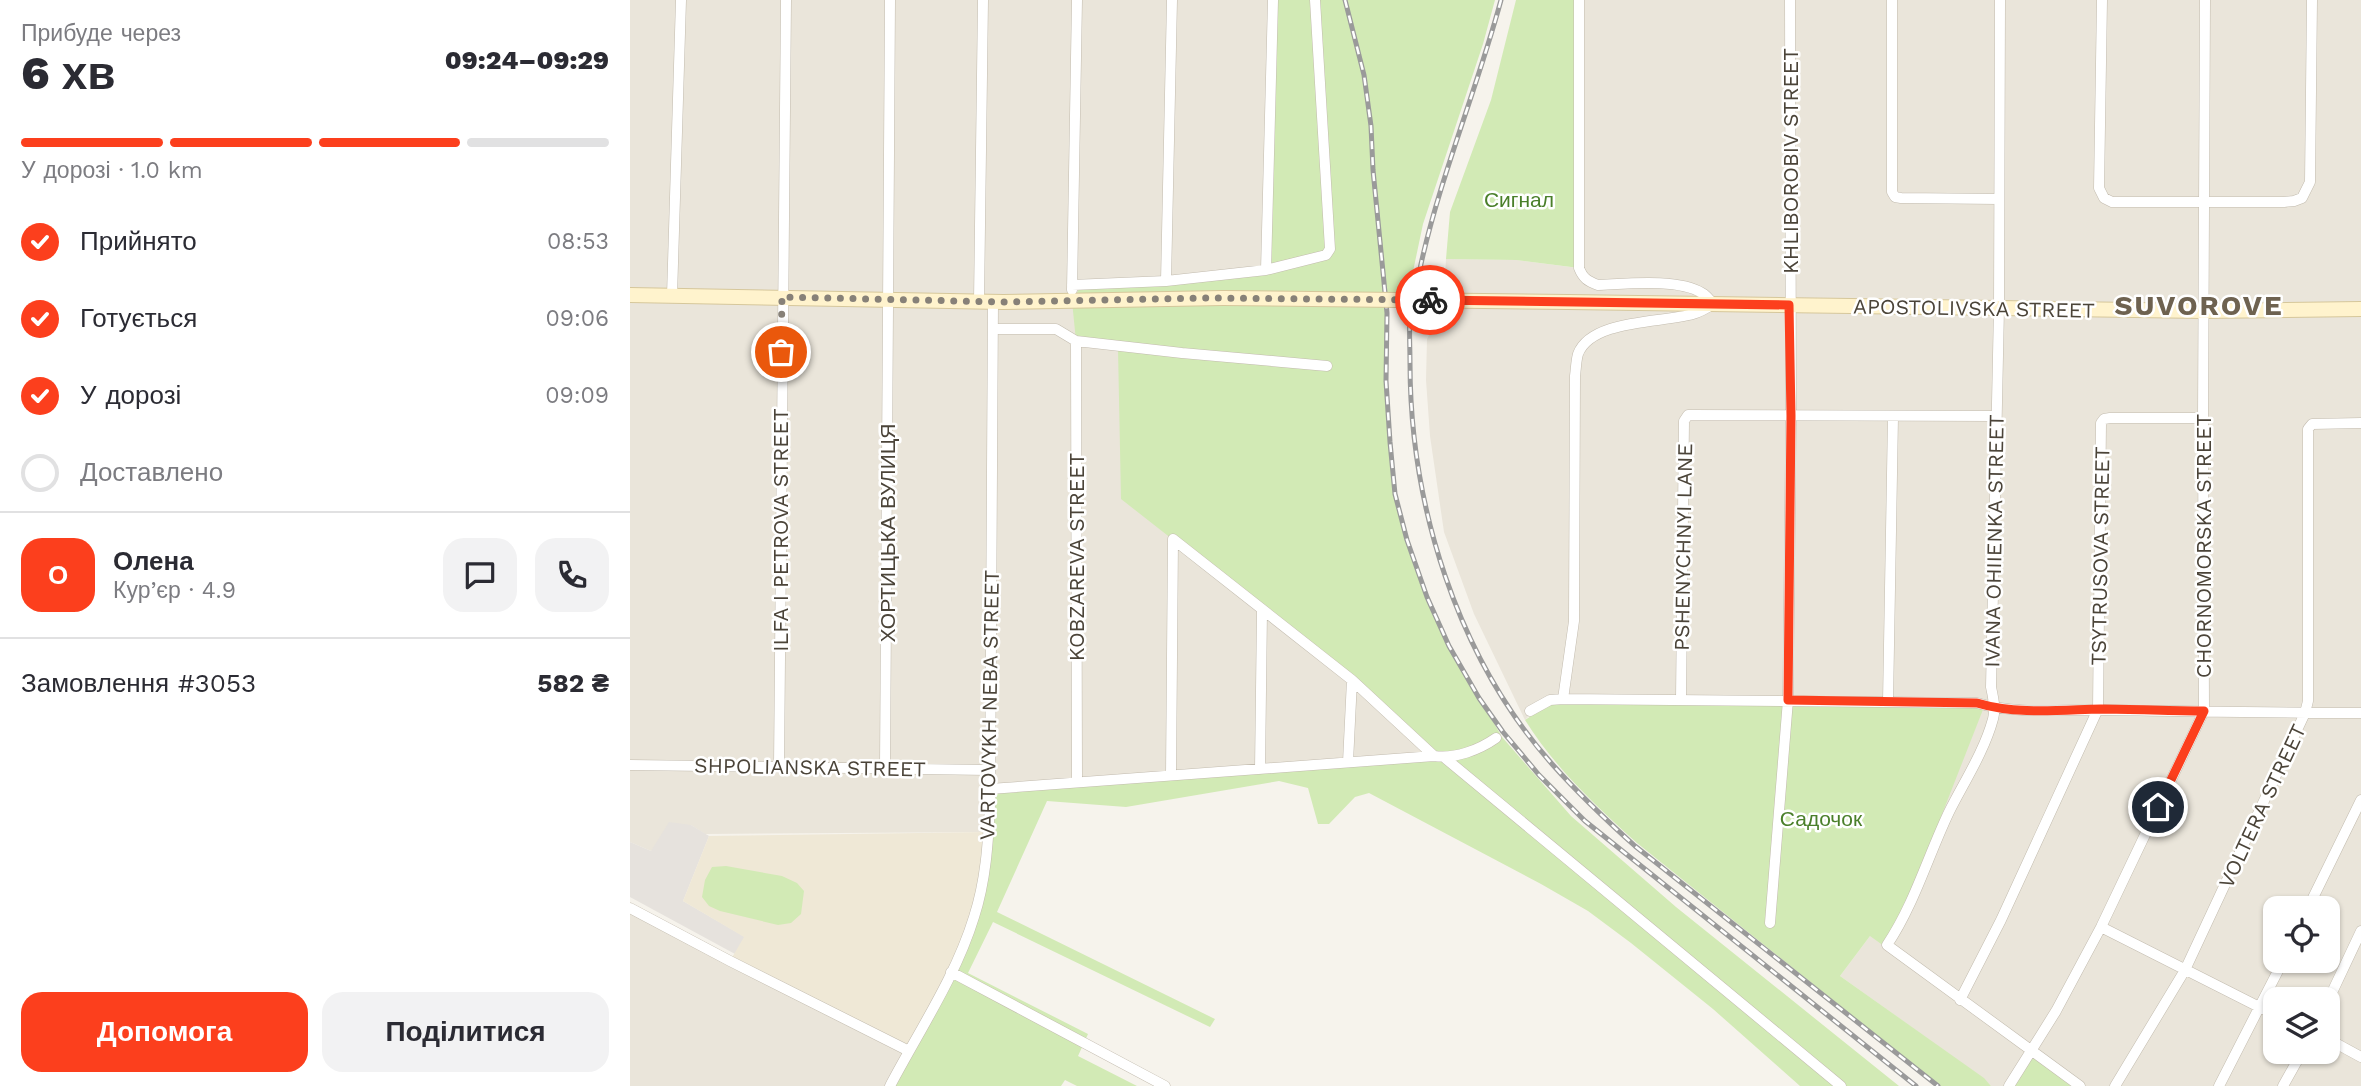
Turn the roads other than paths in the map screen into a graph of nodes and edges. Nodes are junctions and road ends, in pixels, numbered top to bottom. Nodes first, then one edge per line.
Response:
1 (681, 0) edge
2 (786, 0) edge
3 (890, 0) edge
4 (983, 0) edge
5 (1077, 0) edge
6 (1172, 0) edge
7 (1273, 0) edge
8 (1315, 0) edge
9 (1579, 0) edge
10 (1790, 0) edge
11 (1892, 0) edge
12 (2000, 0) edge
13 (2102, 0) edge
14 (2205, 0) edge
15 (2312, 0) edge
16 (1999, 199) junction
17 (2203, 201) junction
18 (1266, 270) junction
19 (1166, 281) junction
20 (1072, 285) junction
21 (630, 295) edge
22 (673, 296) junction
23 (782, 297) junction
24 (889, 299) junction
25 (1072, 301) junction
26 (992, 302) junction
27 (1713, 304) junction
28 (1789, 305) junction
29 (1999, 308) junction
30 (2361, 309) edge
31 (2203, 311) junction
32 (993, 329) junction
33 (1072, 338) junction
34 (1327, 366) dead end
35 (1791, 416) junction
36 (1996, 416) junction
37 (1893, 417) junction
38 (2203, 418) junction
39 (2361, 423) edge
40 (1262, 611) junction
41 (1352, 680) junction
42 (1563, 698) junction
43 (1681, 699) junction
44 (1788, 700) junction
45 (1888, 702) junction
46 (1995, 708) junction
47 (2098, 709) junction
48 (1530, 711) dead end
49 (2204, 711) junction
50 (2305, 713) junction
51 (2361, 713) edge
52 (1496, 738) dead end
53 (1440, 757) junction
54 (1348, 762) junction
55 (630, 765) edge
56 (779, 767) junction
57 (885, 768) junction
58 (989, 769) junction
59 (1260, 769) junction
60 (1171, 775) junction
61 (1077, 782) junction
62 (990, 789) junction
63 (2361, 800) edge
64 (2314, 896) edge
65 (630, 908) edge
66 (1770, 923) dead end
67 (2101, 927) junction
68 (2361, 931) edge
69 (2185, 970) junction
70 (951, 972) junction
71 (2277, 973) edge
72 (2335, 987) edge
73 (1960, 1000) junction
74 (2260, 1008) junction
75 (2263, 1009) edge
76 (2340, 1046) edge
77 (2032, 1050) junction
78 (909, 1051) junction
79 (2361, 1057) edge
80 (2295, 1064) edge
81 (890, 1086) edge
82 (1166, 1086) edge
83 (1841, 1086) edge
84 (2009, 1086) edge
85 (2080, 1086) edge
86 (2115, 1086) edge
87 (2218, 1086) edge
88 (2283, 1086) edge

1 - 22 street
2 - 23 street, ILFA I PETROVA STREET
3 - 24 street, ХОРТИЦЬКА ВУЛИЦЯ
4 - 26 street, VARTOVYKH NEBA STREET
5 - 20 street
6 - 19 street
7 - 18 street
8 - 18 street
9 - 27 street
10 - 28 street, KHLIBOROBIV STREET
11 - 16 street
12 - 16 street, IVANA OHIIENKA STREET
13 - 17 street
14 - 17 street, CHORNOMORSKA STREET
15 - 17 street
16 - 29 street, IVANA OHIIENKA STREET
17 - 31 street, CHORNOMORSKA STREET
18 - 19 street
19 - 20 street
20 - 25 street
21 - 22 street, APOSTOLIVSKA STREET
22 - 23 street, APOSTOLIVSKA STREET
23 - 24 street, APOSTOLIVSKA STREET
23 - 56 street, ILFA I PETROVA STREET
24 - 26 street, APOSTOLIVSKA STREET
24 - 57 street, ХОРТИЦЬКА ВУЛИЦЯ
25 - 26 street, APOSTOLIVSKA STREET
25 - 27 street, APOSTOLIVSKA STREET, bridge
26 - 32 street, VARTOVYKH NEBA STREET
27 - 28 street, APOSTOLIVSKA STREET
27 - 42 street
28 - 29 street, APOSTOLIVSKA STREET
28 - 35 street, KHLIBOROBIV STREET
29 - 31 street, APOSTOLIVSKA STREET
29 - 36 street, IVANA OHIIENKA STREET
30 - 31 street, APOSTOLIVSKA STREET
31 - 38 street, CHORNOMORSKA STREET
32 - 33 street
32 - 58 street, VARTOVYKH NEBA STREET
33 - 34 street
33 - 61 street, KOBZAREVA STREET
35 - 37 street
35 - 43 street, PSHENYCHNYI LANE
35 - 44 street, KHLIBOROBIV STREET
36 - 37 street
36 - 46 street, IVANA OHIIENKA STREET
37 - 45 street
38 - 47 street, TSYTRUSOVA STREET
38 - 49 street, CHORNOMORSKA STREET
39 - 50 street, VOLTERA STREET
40 - 41 street
40 - 59 street
40 - 60 street
41 - 53 street
41 - 54 street
42 - 43 street
42 - 48 street
43 - 44 street
44 - 45 street
44 - 66 street, KHLIBOROBIV STREET
45 - 46 street
46 - 47 street
46 - 73 street, IVANA OHIIENKA STREET
47 - 49 street
47 - 73 street
49 - 50 street
49 - 67 street, CHORNOMORSKA STREET
50 - 51 street
50 - 69 street, VOLTERA STREET
52 - 53 street
53 - 54 street
53 - 83 street
54 - 59 street
55 - 56 street, SHPOLIANSKA STREET
56 - 57 street, SHPOLIANSKA STREET
57 - 58 street, SHPOLIANSKA STREET
58 - 62 street, VARTOVYKH NEBA STREET
59 - 60 street
60 - 61 street
61 - 62 street
62 - 70 street, VARTOVYKH NEBA STREET
63 - 64 street
65 - 78 street
67 - 69 street
67 - 77 street, CHORNOMORSKA STREET
68 - 72 street
69 - 74 street
69 - 86 street, VOLTERA STREET
70 - 78 street, VARTOVYKH NEBA STREET
70 - 82 street
71 - 74 street
73 - 77 street, IVANA OHIIENKA STREET
74 - 75 street
74 - 87 street
76 - 79 street
77 - 84 street, CHORNOMORSKA STREET
77 - 85 street, IVANA OHIIENKA STREET
78 - 81 street, VARTOVYKH NEBA STREET
80 - 88 street

